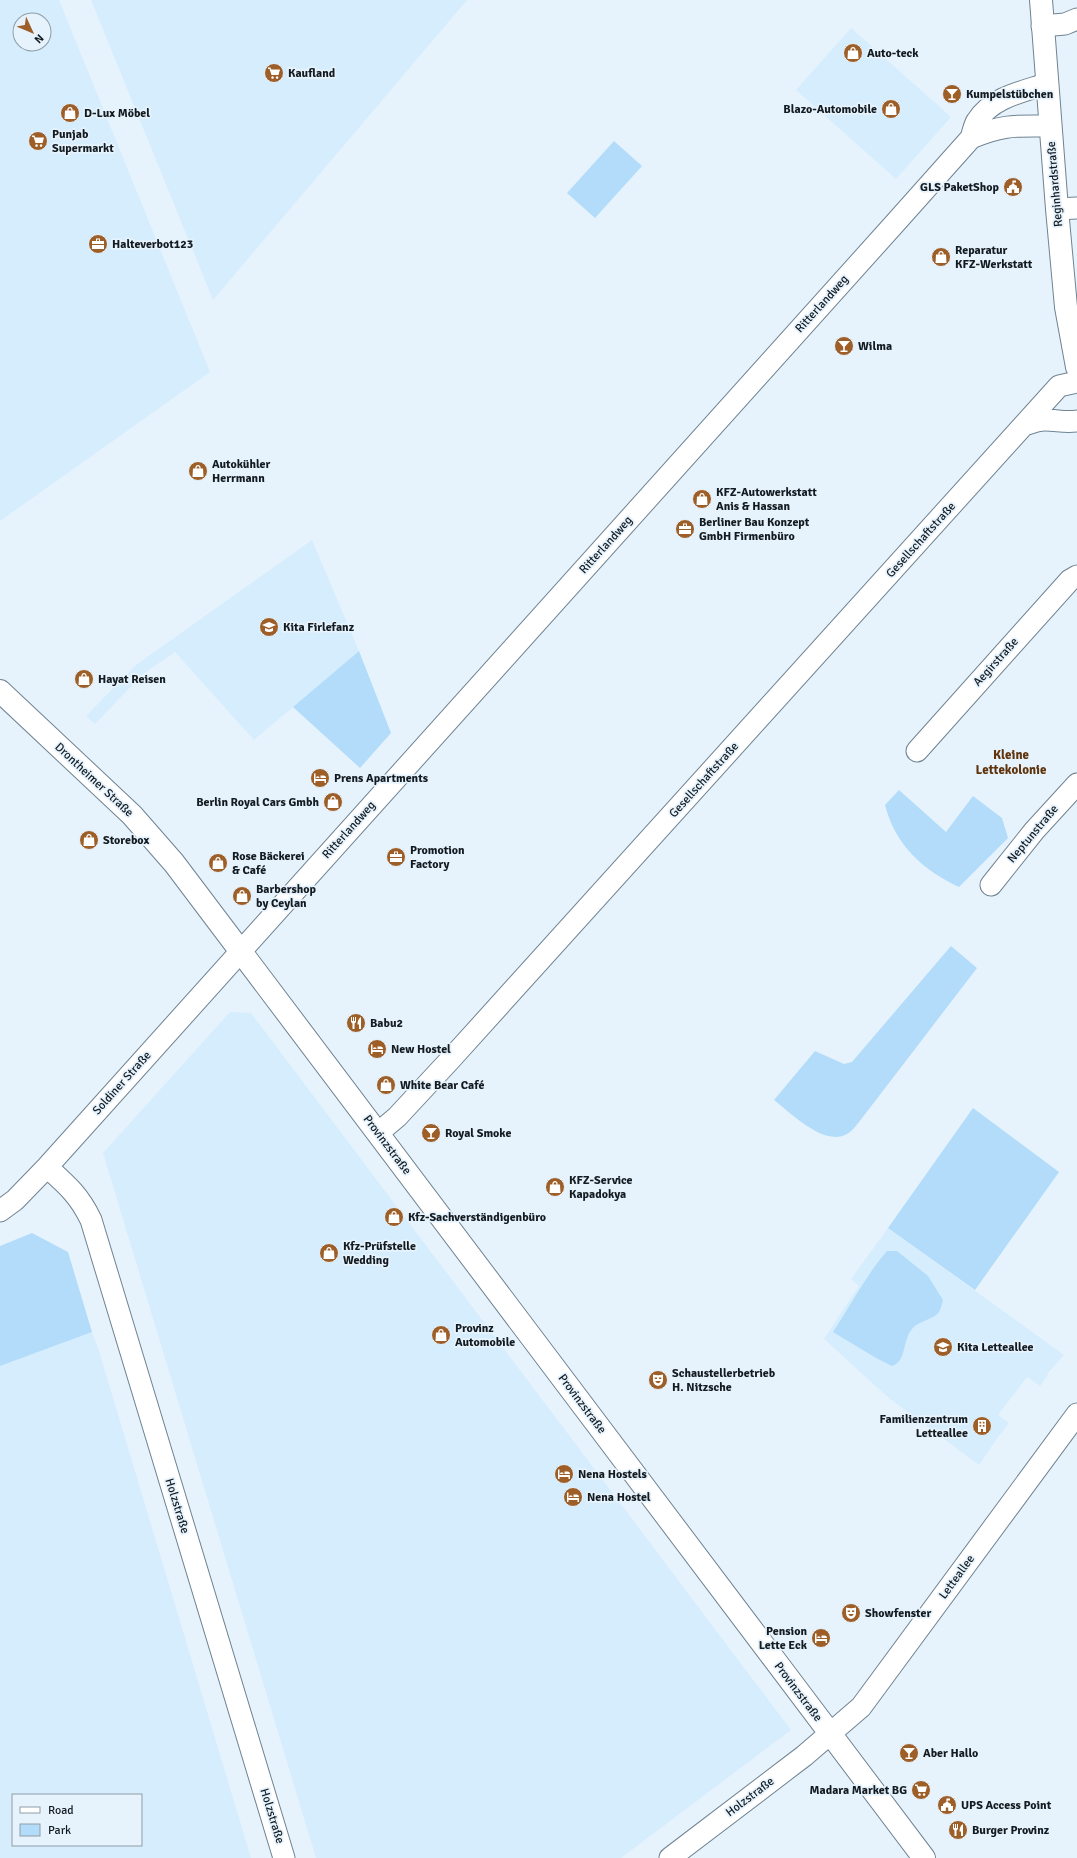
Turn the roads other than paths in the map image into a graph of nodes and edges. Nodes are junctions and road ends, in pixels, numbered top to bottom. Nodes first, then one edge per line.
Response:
1 (1040, 0) edge
2 (1077, 19) edge
3 (1042, 26) junction
4 (1046, 84) junction
5 (1050, 126) junction
6 (971, 138) junction
7 (1067, 209) edge
8 (1077, 367) edge
9 (1077, 382) edge
10 (1077, 421) edge
11 (1027, 424) junction
12 (1077, 576) edge
13 (0, 691) edge
14 (917, 751) dead end
15 (1077, 784) edge
16 (991, 885) dead end
17 (240, 951) junction
18 (378, 1133) junction
19 (47, 1167) junction
20 (0, 1211) edge
21 (1077, 1414) edge
22 (831, 1735) junction
23 (284, 1858) edge
24 (670, 1858) edge
25 (924, 1858) edge

1 - 3 main road, Reginhardstraße
2 - 3 street
3 - 4 main road, Reginhardstraße
4 - 5 main road, Reginhardstraße
4 - 6 street, Ritterlandweg
5 - 6 street, Ritterlandweg
5 - 7 main road, Reginhardstraße
6 - 17 street, Ritterlandweg
7 - 8 main road, Reginhardstraße
9 - 11 street, Gesellschaftstraße
10 - 11 street
11 - 18 street, Gesellschaftstraße
12 - 14 street, Aegirstraße
13 - 17 main road, Drontheimer Straße
15 - 16 street, Neptunstraße
17 - 18 main road, Provinzstraße
17 - 19 street, Soldiner Straße
18 - 22 main road, Provinzstraße
19 - 20 street, Soldiner Straße
19 - 23 street, Holzstraße
21 - 22 street, Letteallee
22 - 24 street, Holzstraße
22 - 25 main road, Provinzstraße

